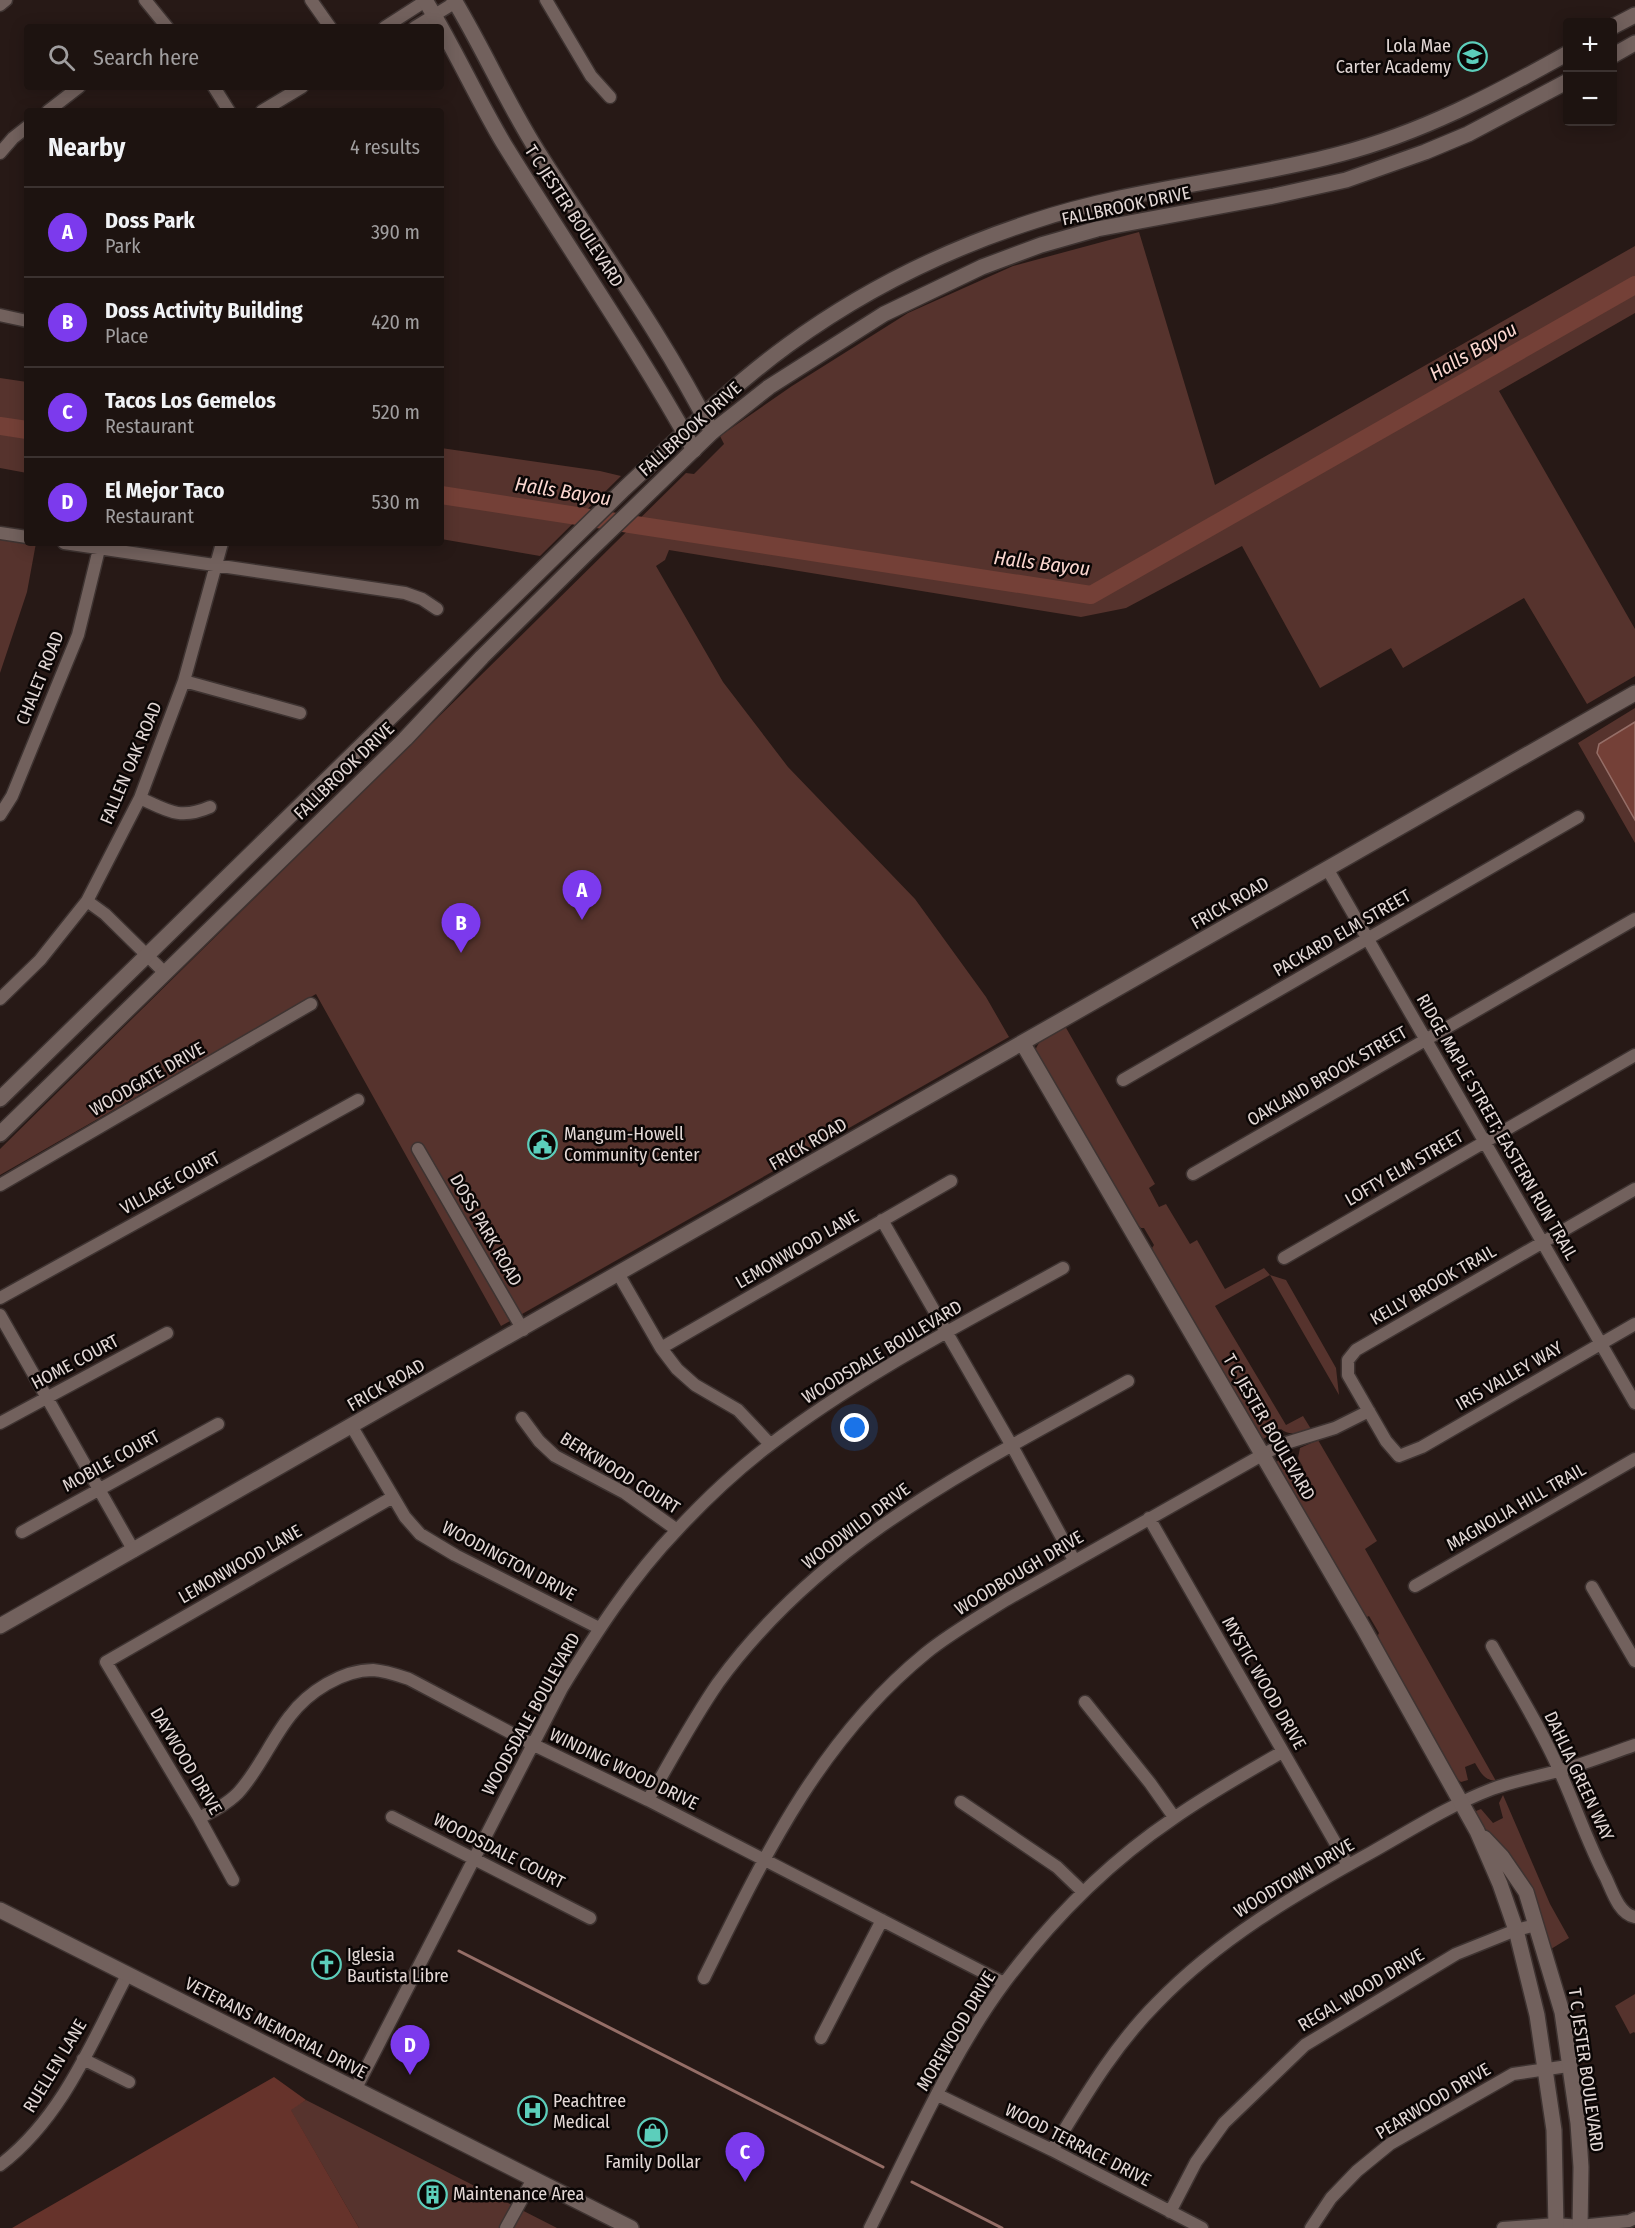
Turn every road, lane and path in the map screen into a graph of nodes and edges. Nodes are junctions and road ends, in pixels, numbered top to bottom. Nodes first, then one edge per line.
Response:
1 (6, 0) edge
2 (145, 0) edge
3 (311, 0) edge
4 (426, 0) edge
5 (546, 0) edge
6 (455, 1) edge
7 (0, 5) edge
8 (435, 15) junction
9 (1635, 15) edge
10 (161, 24) edge
11 (328, 24) edge
12 (390, 24) edge
13 (420, 24) edge
14 (440, 24) edge
15 (1617, 24) edge
16 (444, 32) edge
17 (1635, 43) edge
18 (1617, 53) edge
19 (1563, 56) edge
20 (1563, 84) edge
21 (75, 90) edge
22 (216, 90) edge
23 (297, 90) edge
24 (610, 97) dead end
25 (52, 108) edge
26 (227, 108) edge
27 (267, 108) edge
28 (1459, 111) junction
29 (24, 129) edge
30 (1468, 134) junction
31 (0, 153) edge
32 (0, 315) edge
33 (24, 320) edge
34 (704, 415) junction
35 (712, 432) junction
36 (684, 433) junction
37 (694, 450) junction
38 (0, 533) edge
39 (24, 537) edge
40 (82, 546) edge
41 (221, 546) edge
42 (99, 549) junction
43 (216, 566) junction
44 (437, 609) dead end
45 (468, 641) junction
46 (482, 657) junction
47 (183, 681) junction
48 (1635, 693) edge
49 (300, 713) dead end
50 (310, 796) junction
51 (140, 798) junction
52 (210, 807) dead end
53 (328, 814) junction
54 (0, 815) edge
55 (1578, 817) dead end
56 (1328, 870) junction
57 (87, 901) junction
58 (1635, 919) edge
59 (1367, 939) junction
60 (147, 956) junction
61 (165, 973) junction
62 (0, 999) edge
63 (311, 1004) dead end
64 (1425, 1039) junction
65 (1023, 1044) junction
66 (1635, 1055) edge
67 (1123, 1080) dead end
68 (0, 1099) edge
69 (358, 1100) dead end
70 (1, 1132) edge
71 (1484, 1142) junction
72 (418, 1149) dead end
73 (1193, 1174) dead end
74 (951, 1180) dead end
75 (0, 1185) edge
76 (1635, 1189) edge
77 (882, 1220) junction
78 (1543, 1243) junction
79 (1284, 1258) dead end
80 (1063, 1268) dead end
81 (619, 1275) junction
82 (0, 1298) edge
83 (0, 1315) edge
84 (1635, 1324) edge
85 (523, 1330) junction
86 (167, 1333) dead end
87 (947, 1333) junction
88 (1601, 1344) junction
89 (662, 1348) junction
90 (1128, 1381) dead end
91 (47, 1398) junction
92 (1635, 1403) edge
93 (1369, 1410) junction
94 (522, 1418) dead end
95 (0, 1423) edge
96 (218, 1424) dead end
97 (352, 1427) junction
98 (770, 1444) junction
99 (1012, 1446) junction
100 (1262, 1455) junction
101 (1399, 1456) joint
102 (1635, 1459) edge
103 (97, 1489) junction
104 (393, 1497) junction
105 (1149, 1518) junction
106 (676, 1530) junction
107 (22, 1532) dead end
108 (134, 1551) junction
109 (1074, 1560) junction
110 (1415, 1586) dead end
111 (1592, 1587) dead end
112 (0, 1626) edge
113 (599, 1628) junction
114 (1492, 1646) dead end
115 (1635, 1661) edge
116 (106, 1662) joint
117 (1085, 1702) dead end
118 (532, 1744) junction
119 (1635, 1745) edge
120 (1282, 1752) junction
121 (1560, 1771) junction
122 (648, 1800) junction
123 (961, 1802) dead end
124 (1462, 1802) junction
125 (392, 1817) dead end
126 (1174, 1817) junction
127 (199, 1818) junction
128 (1477, 1831) junction
129 (473, 1859) junction
130 (763, 1859) junction
131 (1348, 1866) junction
132 (233, 1880) dead end
133 (1083, 1892) junction
134 (0, 1910) edge
135 (1635, 1917) edge
136 (591, 1918) dead end
137 (882, 1920) junction
138 (1536, 1925) junction
139 (1516, 1930) junction
140 (127, 1975) junction
141 (704, 1978) dead end
142 (1004, 1983) junction
143 (821, 2038) dead end
144 (83, 2060) junction
145 (1568, 2066) junction
146 (1545, 2070) junction
147 (129, 2082) dead end
148 (355, 2090) junction
149 (938, 2095) junction
150 (1053, 2150) junction
151 (0, 2165) edge
152 (533, 2179) junction
153 (1170, 2212) junction
154 (1635, 2218) edge
155 (1556, 2226) edge
156 (1580, 2227) edge
157 (506, 2228) edge
158 (631, 2228) edge
159 (870, 2228) edge
160 (1202, 2228) edge
161 (1311, 2228) edge
162 (1503, 2228) edge

1 - 7 street
2 - 10 street
3 - 11 street
4 - 8 main road, T C JESTER BOULEVARD
4 - 12 street
5 - 24 street
6 - 8 street
6 - 34 main road, T C JESTER BOULEVARD
8 - 13 street
8 - 14 main road, T C JESTER BOULEVARD
9 - 15 main road
16 - 36 main road, T C JESTER BOULEVARD
17 - 18 main road
19 - 28 main road, FALLBROOK DRIVE
20 - 30 main road, FALLBROOK DRIVE
21 - 25 street
22 - 26 street
23 - 27 street
28 - 30 main road
28 - 34 main road, FALLBROOK DRIVE
29 - 31 street
30 - 35 main road, FALLBROOK DRIVE
32 - 33 street
34 - 35 main road, T C JESTER BOULEVARD
34 - 36 main road, FALLBROOK DRIVE
35 - 37 main road, FALLBROOK DRIVE
36 - 37 main road, T C JESTER BOULEVARD
36 - 45 main road, FALLBROOK DRIVE
37 - 46 main road, FALLBROOK DRIVE
38 - 39 street
40 - 42 street
41 - 43 street, FALLEN OAK ROAD
42 - 43 street
42 - 54 street, CHALET ROAD
43 - 44 street
43 - 47 street, FALLEN OAK ROAD
45 - 46 main road
45 - 50 main road, FALLBROOK DRIVE
46 - 53 main road, FALLBROOK DRIVE
47 - 49 street
47 - 51 street, FALLEN OAK ROAD
48 - 56 main road, FRICK ROAD
50 - 53 main road
50 - 60 main road, FALLBROOK DRIVE
51 - 52 street
51 - 57 street, FALLEN OAK ROAD
53 - 61 main road, FALLBROOK DRIVE
55 - 59 street, PACKARD ELM STREET
56 - 59 street, RIDGE MAPLE STREET; EASTERN RUN TRAIL
56 - 65 main road, FRICK ROAD
57 - 60 street
57 - 62 street, FALLEN OAK ROAD
58 - 64 street, OAKLAND BROOK STREET
59 - 64 street, RIDGE MAPLE STREET; EASTERN RUN TRAIL
59 - 67 street, PACKARD ELM STREET
60 - 61 street
60 - 68 main road, FALLBROOK DRIVE
61 - 70 main road, FALLBROOK DRIVE
63 - 75 street, WOODGATE DRIVE
64 - 71 street, RIDGE MAPLE STREET; EASTERN RUN TRAIL
64 - 73 street, OAKLAND BROOK STREET
65 - 81 main road, FRICK ROAD
65 - 100 main road, T C JESTER BOULEVARD
66 - 71 street, LOFTY ELM STREET
69 - 82 street, VILLAGE COURT
71 - 78 street, RIDGE MAPLE STREET; EASTERN RUN TRAIL
71 - 79 street, LOFTY ELM STREET
72 - 85 street, DOSS PARK ROAD
74 - 77 street, LEMONWOOD LANE
76 - 78 street, KELLY BROOK TRAIL
77 - 87 street
77 - 89 street, LEMONWOOD LANE
78 - 88 street, RIDGE MAPLE STREET; EASTERN RUN TRAIL
78 - 93 street, KELLY BROOK TRAIL
80 - 87 street, WOODSDALE BOULEVARD
81 - 85 main road, FRICK ROAD
81 - 89 street
83 - 91 street
84 - 88 street, IRIS VALLEY WAY
85 - 97 main road, FRICK ROAD
86 - 91 street, HOME COURT
87 - 98 street, WOODSDALE BOULEVARD
87 - 99 street
88 - 92 street, RIDGE MAPLE STREET; EASTERN RUN TRAIL
88 - 101 street, IRIS VALLEY WAY
89 - 98 street
90 - 99 street, WOODWILD DRIVE
91 - 95 street, HOME COURT
91 - 103 street
93 - 100 street, WOODBOUGH DRIVE
93 - 101 street, KELLY BROOK TRAIL
94 - 106 street, BERKWOOD COURT
96 - 103 street, MOBILE COURT
97 - 104 street, WOODINGTON DRIVE
97 - 108 main road, FRICK ROAD
98 - 106 street, WOODSDALE BOULEVARD
99 - 109 street
99 - 122 street, WOODWILD DRIVE
100 - 105 street, WOODBOUGH DRIVE
100 - 124 main road, T C JESTER BOULEVARD
102 - 110 street, MAGNOLIA HILL TRAIL
103 - 107 street, MOBILE COURT
103 - 108 street
104 - 113 street, WOODINGTON DRIVE
104 - 116 street, LEMONWOOD LANE
105 - 109 street, WOODBOUGH DRIVE
105 - 120 street, MYSTIC WOOD DRIVE
106 - 113 street, WOODSDALE BOULEVARD
108 - 112 main road, FRICK ROAD
109 - 130 street, WOODBOUGH DRIVE
111 - 115 street
113 - 118 street, WOODSDALE BOULEVARD
114 - 121 street, DAHLIA GREEN WAY
116 - 127 street, DAYWOOD DRIVE
117 - 126 street
118 - 122 street, WINDING WOOD DRIVE
118 - 127 street, WINDING WOOD DRIVE
118 - 129 street, WOODSDALE BOULEVARD
119 - 121 street, WOODTOWN DRIVE
120 - 126 street, MOREWOOD DRIVE
120 - 131 street, MYSTIC WOOD DRIVE
121 - 124 street, WOODTOWN DRIVE
121 - 135 street, DAHLIA GREEN WAY
122 - 130 street, WINDING WOOD DRIVE
123 - 133 street
124 - 128 main road, T C JESTER BOULEVARD
124 - 131 street, WOODTOWN DRIVE
125 - 129 street, WOODSDALE COURT
126 - 133 street, MOREWOOD DRIVE
127 - 132 street, DAYWOOD DRIVE
128 - 138 main road, T C JESTER BOULEVARD
128 - 139 main road, T C JESTER BOULEVARD
129 - 136 street, WOODSDALE COURT
129 - 148 street, WOODSDALE BOULEVARD
130 - 137 street, WINDING WOOD DRIVE
130 - 141 street, WOODBOUGH DRIVE
131 - 150 street, WOODTOWN DRIVE
133 - 142 street, MOREWOOD DRIVE
134 - 140 main road, VETERANS MEMORIAL DRIVE
137 - 142 street, WINDING WOOD DRIVE
137 - 143 street
138 - 139 street, REGAL WOOD DRIVE
138 - 145 main road, T C JESTER BOULEVARD
139 - 146 main road, T C JESTER BOULEVARD
139 - 153 street, REGAL WOOD DRIVE
140 - 144 street, RUELLEN LANE
140 - 148 main road, VETERANS MEMORIAL DRIVE
142 - 149 street, MOREWOOD DRIVE
144 - 147 street
144 - 151 street, RUELLEN LANE
145 - 146 street, PEARWOOD DRIVE
145 - 156 main road, T C JESTER BOULEVARD
146 - 155 main road, T C JESTER BOULEVARD
146 - 161 street, PEARWOOD DRIVE
148 - 152 main road, VETERANS MEMORIAL DRIVE
149 - 150 street, WOOD TERRACE DRIVE
149 - 159 street, MOREWOOD DRIVE
150 - 153 street, WOOD TERRACE DRIVE
152 - 157 street
152 - 158 main road, VETERANS MEMORIAL DRIVE
153 - 160 street, WOOD TERRACE DRIVE
154 - 156 street
155 - 156 street
155 - 162 street

